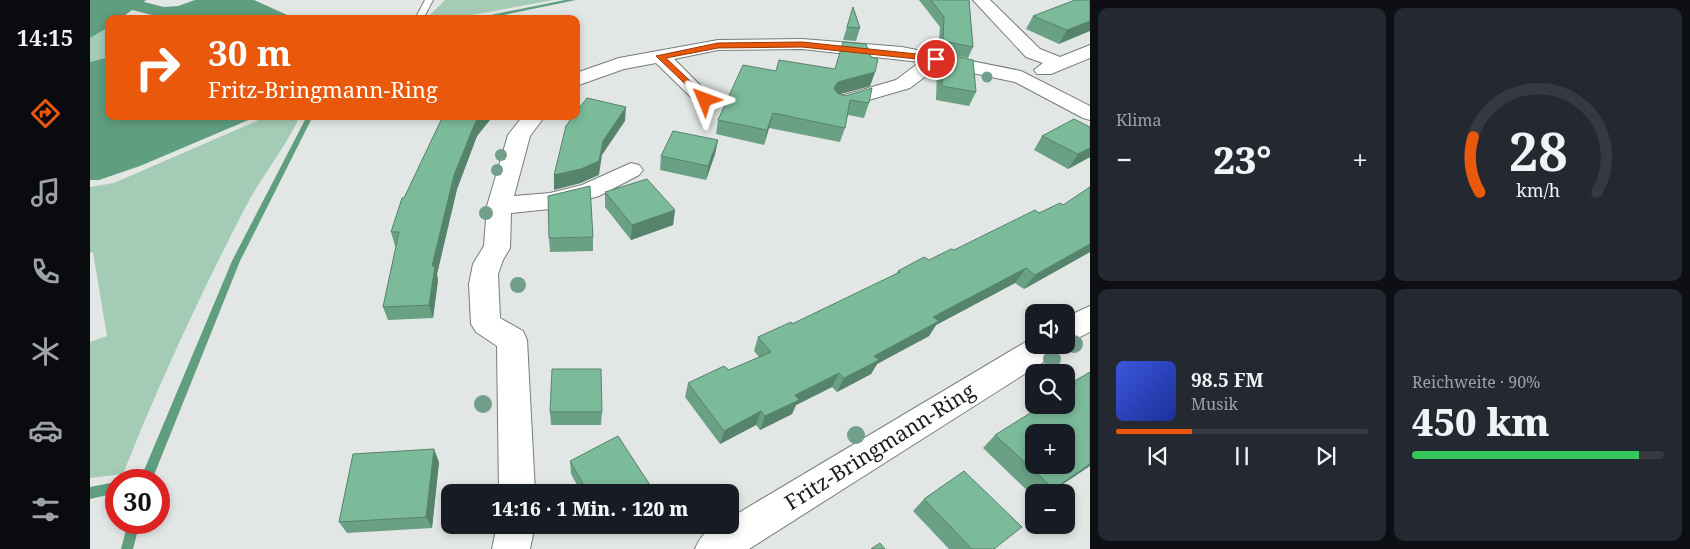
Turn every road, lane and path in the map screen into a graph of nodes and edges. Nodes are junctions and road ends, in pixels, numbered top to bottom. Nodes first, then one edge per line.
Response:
1 (429, 0) edge
2 (981, 0) edge
3 (421, 15) edge
4 (871, 30) dead end
5 (1090, 51) edge
6 (883, 52) junction
7 (660, 56) junction
8 (936, 59) junction
9 (1062, 64) junction
10 (1021, 77) junction
11 (580, 79) edge
12 (705, 100) dead end
13 (841, 102) edge
14 (1090, 114) edge
15 (532, 120) edge
16 (632, 170) dead end
17 (499, 206) junction
18 (1090, 317) edge
19 (1075, 326) edge
20 (1030, 354) edge
21 (517, 484) edge
22 (514, 534) edge
23 (511, 549) edge
24 (714, 549) edge

1 - 3 lane
2 - 9 street
4 - 6 street
5 - 9 street
6 - 7 street
6 - 8 street
7 - 11 street
7 - 12 street
8 - 10 street
8 - 13 street
9 - 10 street
10 - 14 street
15 - 17 street
16 - 17 street
17 - 21 street
18 - 19 street
20 - 24 street, Fritz-Bringmann-Ring
22 - 23 street

